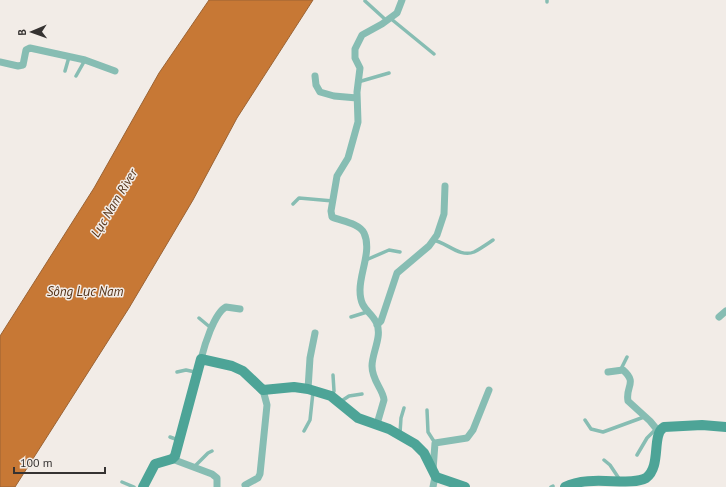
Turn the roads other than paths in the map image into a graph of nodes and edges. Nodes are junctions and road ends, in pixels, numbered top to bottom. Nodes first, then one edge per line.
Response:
1 (402, 0) edge
2 (365, 1) edge
3 (389, 20) junction
4 (434, 54) dead end
5 (69, 57) junction
6 (85, 60) junction
7 (0, 62) edge
8 (65, 71) dead end
9 (115, 71) dead end
10 (389, 73) dead end
11 (76, 76) dead end
12 (315, 76) dead end
13 (358, 82) junction
14 (357, 98) junction
15 (445, 186) dead end
16 (333, 202) junction
17 (292, 204) dead end
18 (433, 240) junction
19 (493, 240) dead end
20 (400, 252) dead end
21 (365, 260) junction
22 (240, 309) dead end
23 (726, 311) edge
24 (367, 312) junction
25 (351, 317) dead end
26 (719, 317) dead end
27 (199, 318) dead end
28 (377, 325) junction
29 (212, 329) junction
30 (315, 333) dead end
31 (627, 358) dead end
32 (201, 359) junction
33 (621, 369) junction
34 (177, 372) dead end
35 (608, 372) dead end
36 (197, 373) junction
37 (333, 375) dead end
38 (311, 389) junction
39 (263, 390) junction
40 (489, 390) dead end
41 (362, 394) dead end
42 (336, 399) junction
43 (404, 408) dead end
44 (427, 410) dead end
45 (646, 417) junction
46 (586, 420) dead end
47 (377, 424) junction
48 (726, 427) edge
49 (304, 431) dead end
50 (657, 431) junction
51 (399, 434) junction
52 (170, 437) dead end
53 (181, 440) junction
54 (435, 443) junction
55 (212, 451) dead end
56 (637, 455) dead end
57 (172, 459) junction
58 (604, 460) dead end
59 (194, 467) junction
60 (434, 473) junction
61 (122, 482) dead end
62 (622, 482) junction
63 (245, 485) dead end
64 (134, 487) edge
65 (143, 487) edge
66 (217, 487) edge
67 (433, 487) edge
68 (465, 487) edge
69 (565, 487) edge

1 - 3 street
2 - 3 lane
3 - 4 lane
3 - 13 street
5 - 6 street
5 - 7 street
5 - 8 lane
6 - 9 street
6 - 11 lane
10 - 13 lane
12 - 14 street
13 - 14 street
14 - 16 street
15 - 18 street
16 - 17 lane
16 - 21 street
18 - 19 lane
18 - 28 street
20 - 21 lane
21 - 24 street
22 - 29 street
23 - 26 street
24 - 25 lane
24 - 28 street
27 - 29 lane
28 - 47 street
29 - 32 street
30 - 38 street
31 - 33 lane
32 - 36 street
32 - 39 street
33 - 35 street
33 - 45 street
34 - 36 lane
36 - 53 street
37 - 42 lane
38 - 39 street
38 - 42 street
38 - 49 lane
39 - 63 street
40 - 54 street
41 - 42 lane
42 - 47 street
43 - 51 lane
44 - 54 lane
45 - 46 lane
45 - 50 street
47 - 51 street
48 - 50 street
50 - 56 lane
50 - 62 street
51 - 60 street
52 - 53 lane
53 - 57 street
54 - 60 street
55 - 59 lane
57 - 59 street
57 - 65 street
58 - 62 lane
59 - 66 street
60 - 67 street
60 - 68 street
61 - 64 lane
62 - 69 street

